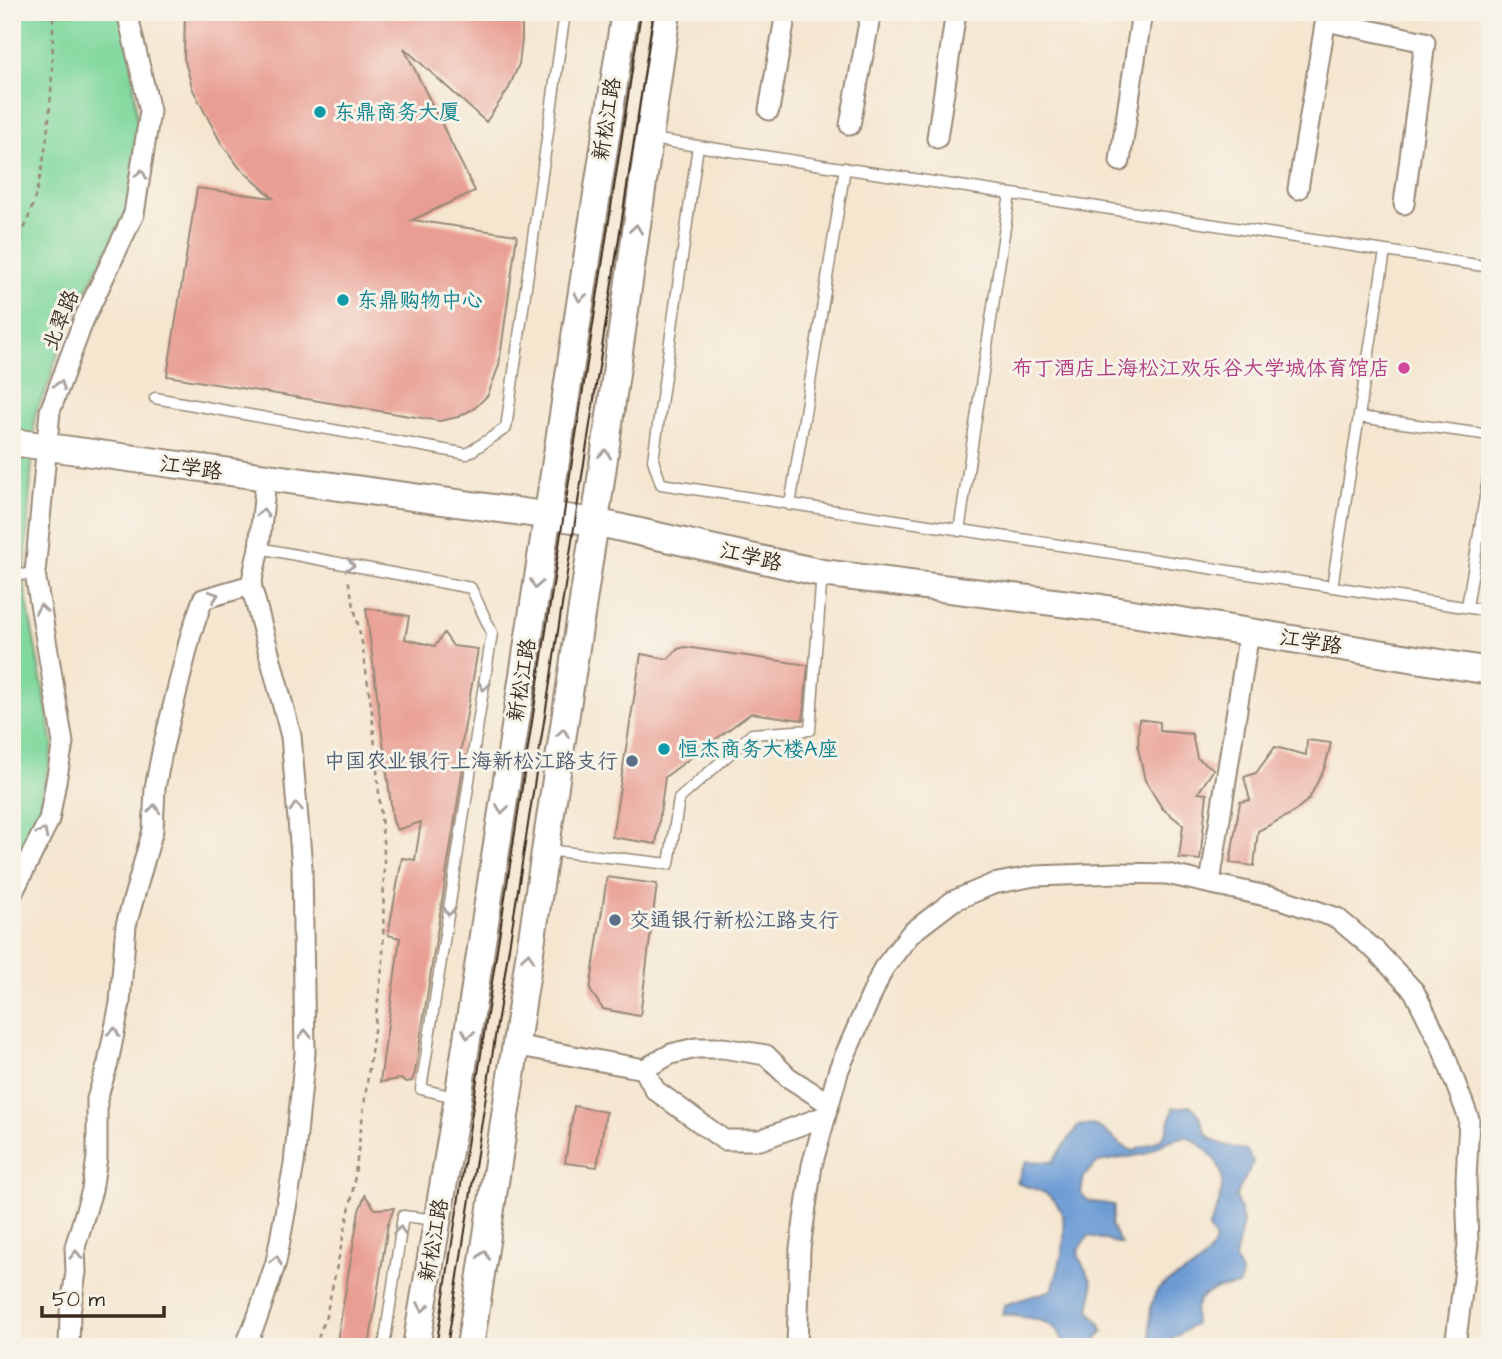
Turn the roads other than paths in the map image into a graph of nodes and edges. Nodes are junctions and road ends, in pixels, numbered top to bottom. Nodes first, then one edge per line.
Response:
1 (127, 12) edge
2 (565, 12) edge
3 (625, 12) edge
4 (667, 12) edge
5 (786, 12) edge
6 (871, 12) edge
7 (956, 12) edge
8 (1142, 12) edge
9 (1326, 16) edge
10 (769, 110) dead end
11 (850, 125) dead end
12 (648, 138) junction
13 (937, 138) dead end
14 (698, 146) junction
15 (1120, 161) dead end
16 (845, 169) junction
17 (1298, 189) dead end
18 (1010, 194) junction
19 (1404, 204) dead end
20 (1385, 251) junction
21 (1490, 267) edge
22 (155, 398) dead end
23 (1359, 417) junction
24 (1490, 435) edge
25 (12, 442) edge
26 (47, 448) junction
27 (1490, 467) edge
28 (267, 478) junction
29 (790, 505) junction
30 (547, 517) junction
31 (595, 522) junction
32 (959, 531) junction
33 (259, 548) junction
34 (35, 572) junction
35 (822, 573) junction
36 (12, 576) edge
37 (251, 585) junction
38 (1332, 587) junction
39 (1467, 607) junction
40 (1490, 611) edge
41 (1248, 632) junction
42 (1490, 671) edge
43 (545, 849) junction
44 (1210, 883) junction
45 (12, 894) edge
46 (514, 1045) junction
47 (645, 1069) junction
48 (458, 1098) junction
49 (827, 1110) junction
50 (437, 1220) junction
51 (69, 1347) edge
52 (245, 1347) edge
53 (384, 1347) edge
54 (416, 1347) edge
55 (470, 1347) edge
56 (797, 1347) edge
57 (1455, 1347) edge

26 -> 1 street, 北翠路
2 - 22 lane
3 -> 30 main road, 新松江路
4 - 12 main road, 新松江路
5 - 10 street
6 - 11 street
7 - 13 street
8 - 15 street
9 - 17 street
9 - 19 street
12 - 14 lane
31 -> 12 main road, 新松江路
14 - 16 lane
14 - 29 lane
16 - 18 lane
16 - 29 lane
18 - 20 lane
18 - 32 lane
20 - 21 lane
20 - 23 lane
23 - 24 lane
23 - 38 lane
25 - 26 main road, 江学路
26 - 28 main road, 江学路
26 - 34 street, 北翠路
27 - 39 lane
28 - 30 main road, 江学路
33 -> 28 street
29 - 32 lane
30 - 31 main road, 江学路
30 -> 48 main road, 新松江路
31 - 35 main road, 江学路
43 -> 31 main road, 新松江路
32 - 38 lane
33 - 37 street
33 -> 48 lane
34 - 36 lane
45 -> 34 street, 北翠路
35 - 41 main road, 江学路
35 - 43 lane
51 -> 37 street
52 -> 37 street
38 - 39 lane
39 - 40 lane
41 - 42 main road, 江学路
41 - 44 street
46 -> 43 main road, 新松江路
44 - 49 street
44 - 57 street
46 - 47 street
55 -> 46 main road, 新松江路
47 - 49 street
47 - 49 street
48 - 50 main road, 新松江路
49 - 56 street
53 -> 50 lane
50 -> 54 main road, 新松江路

